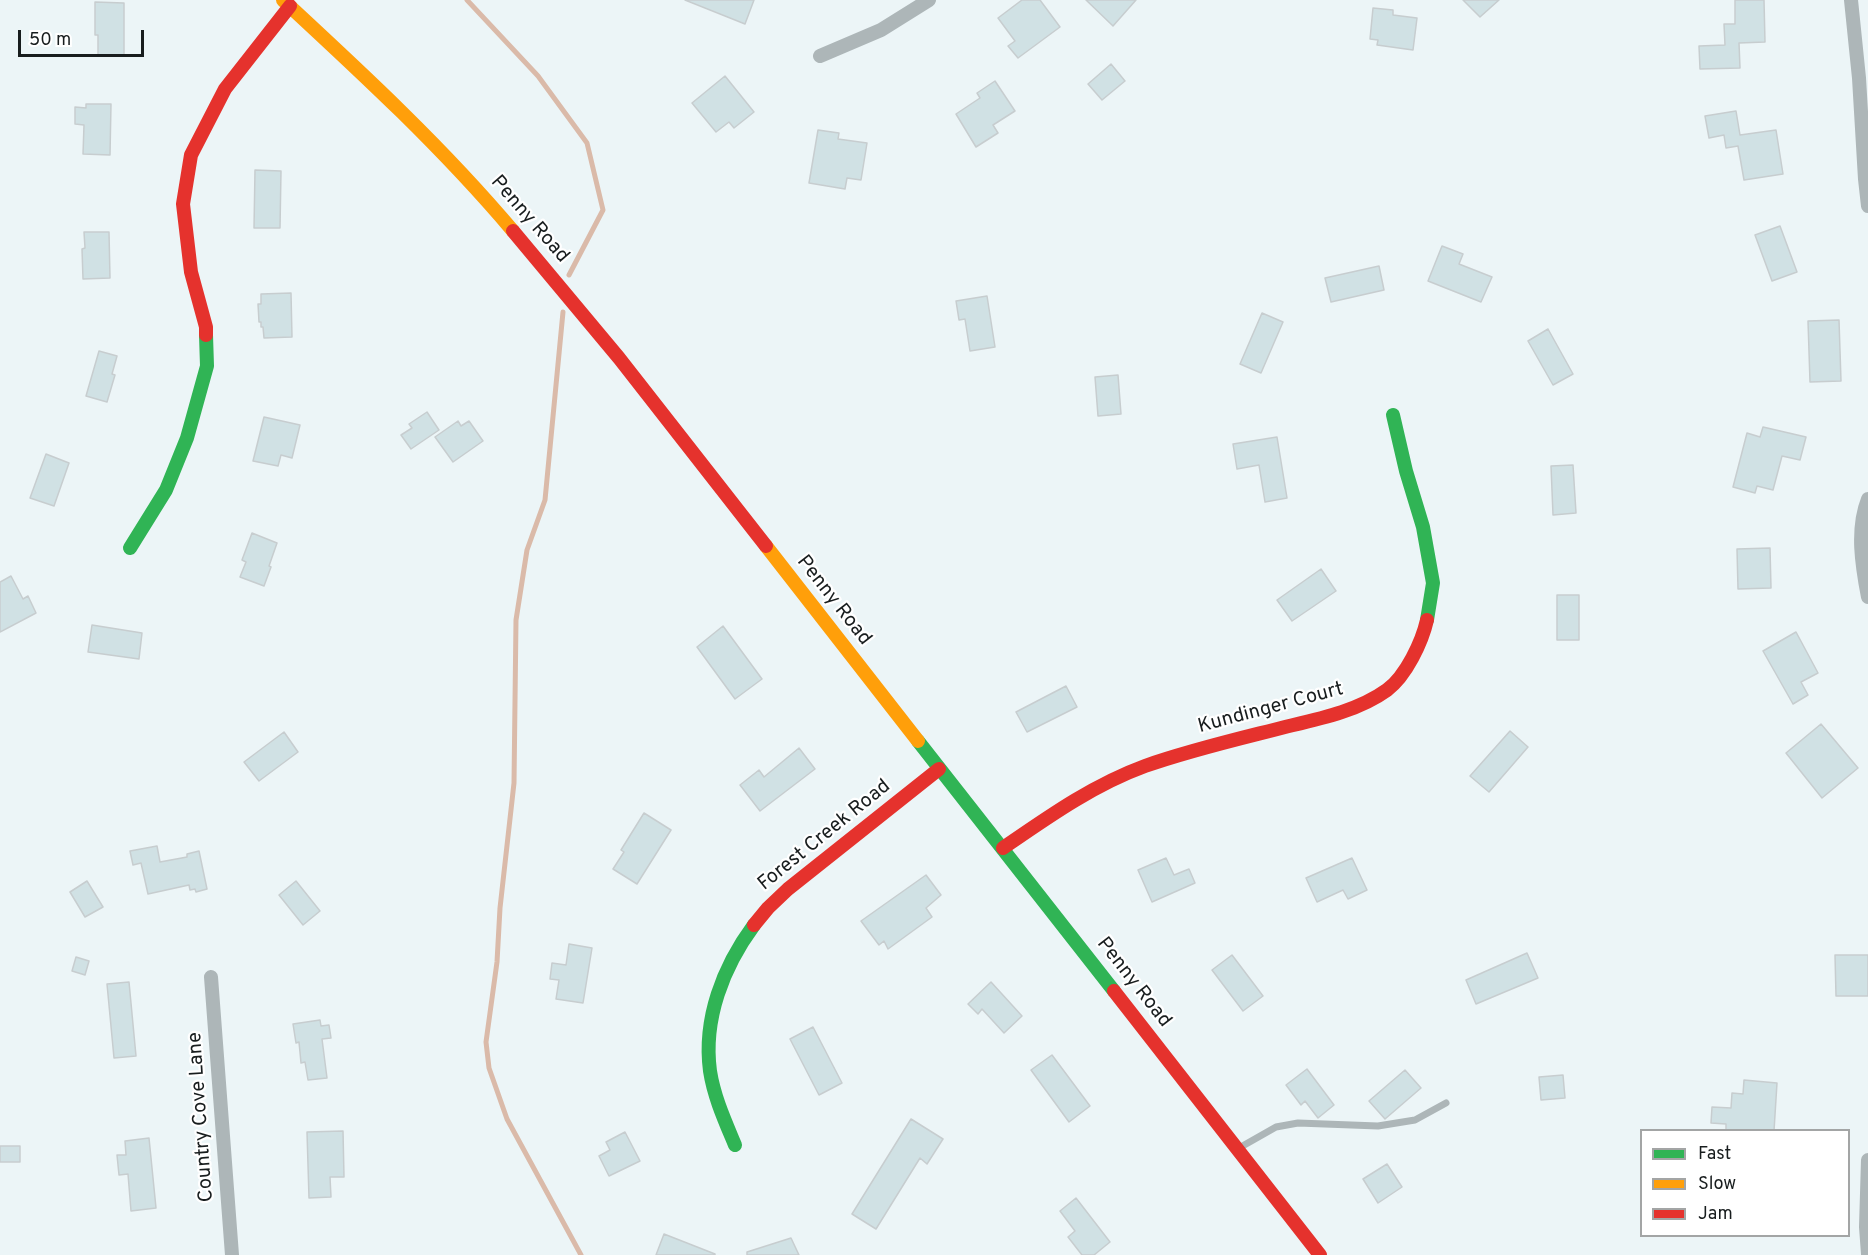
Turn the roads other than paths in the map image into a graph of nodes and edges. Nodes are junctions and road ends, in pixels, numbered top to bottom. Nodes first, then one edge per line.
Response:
1 (928, 0) edge
2 (1851, 0) edge
3 (286, 3) edge
4 (820, 56) dead end
5 (1864, 78) edge
6 (1868, 206) edge
7 (1393, 415) dead end
8 (1868, 499) edge
9 (130, 548) dead end
10 (1868, 597) edge
11 (939, 769) junction
12 (1003, 848) junction
13 (211, 977) dead end
14 (1446, 1103) dead end
15 (735, 1145) dead end
16 (1237, 1149) junction
17 (1868, 1160) edge
18 (1868, 1254) edge
19 (232, 1255) edge
20 (1320, 1255) edge

1 - 4 street
2 - 5 street
3 - 9 street
3 - 11 street, Penny Road
5 - 6 street
7 - 12 street, Kundinger Court
8 - 10 street
11 - 12 street, Penny Road
11 - 15 street, Forest Creek Road
12 - 16 street, Penny Road
13 - 19 street, Country Cove Lane
14 - 16 lane
16 - 20 street, Penny Road
17 - 18 street

